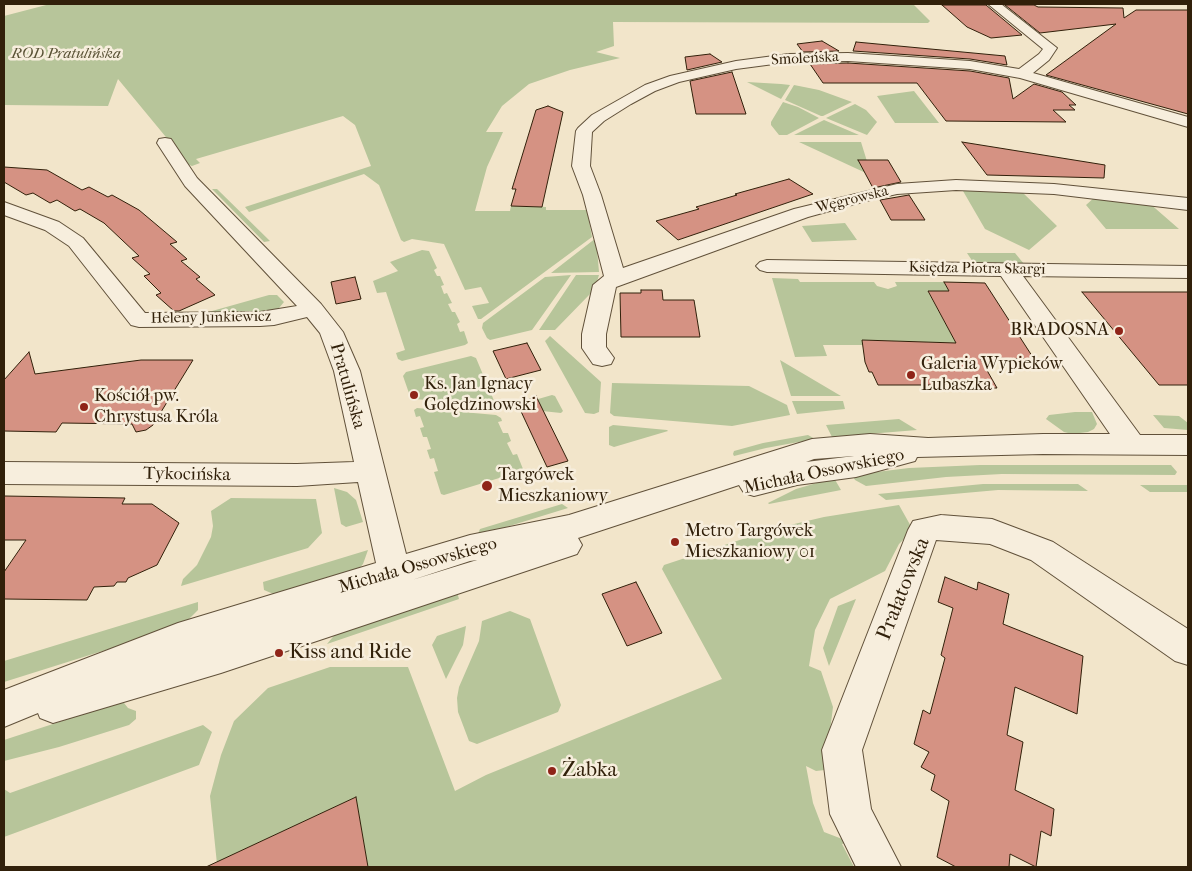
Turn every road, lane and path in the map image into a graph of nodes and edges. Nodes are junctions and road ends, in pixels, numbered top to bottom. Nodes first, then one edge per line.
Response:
1 (994, 4) edge
2 (1022, 74) junction
3 (1188, 122) edge
4 (164, 143) dead end
5 (1188, 204) edge
6 (4, 208) edge
7 (767, 266) dead end
8 (1008, 270) junction
9 (1188, 272) edge
10 (615, 278) junction
11 (313, 309) junction
12 (602, 358) dead end
13 (1188, 445) edge
14 (1133, 446) junction
15 (369, 468) junction
16 (4, 473) edge
17 (397, 585) junction
18 (1188, 649) edge
19 (4, 708) edge
20 (4, 720) edge
21 (879, 867) edge

1 - 2 street
2 - 3 street, Smoleńska
2 - 10 street, Smoleńska
4 - 11 street, Pratulińska
5 - 10 street, Węgrowska
6 - 11 street, Heleny Junkiewicz
7 - 8 street, Księdza Piotra Skargi
8 - 9 street, Księdza Piotra Skargi
8 - 14 street
10 - 12 street
11 - 15 street, Pratulińska
13 - 14 street, Michała Ossowskiego
14 - 17 street, Michała Ossowskiego
15 - 16 street, Tykocińska
15 - 17 street, Pratulińska
17 - 19 street, Michała Ossowskiego
17 - 20 street, Michała Ossowskiego
18 - 21 street, Prałatowska

